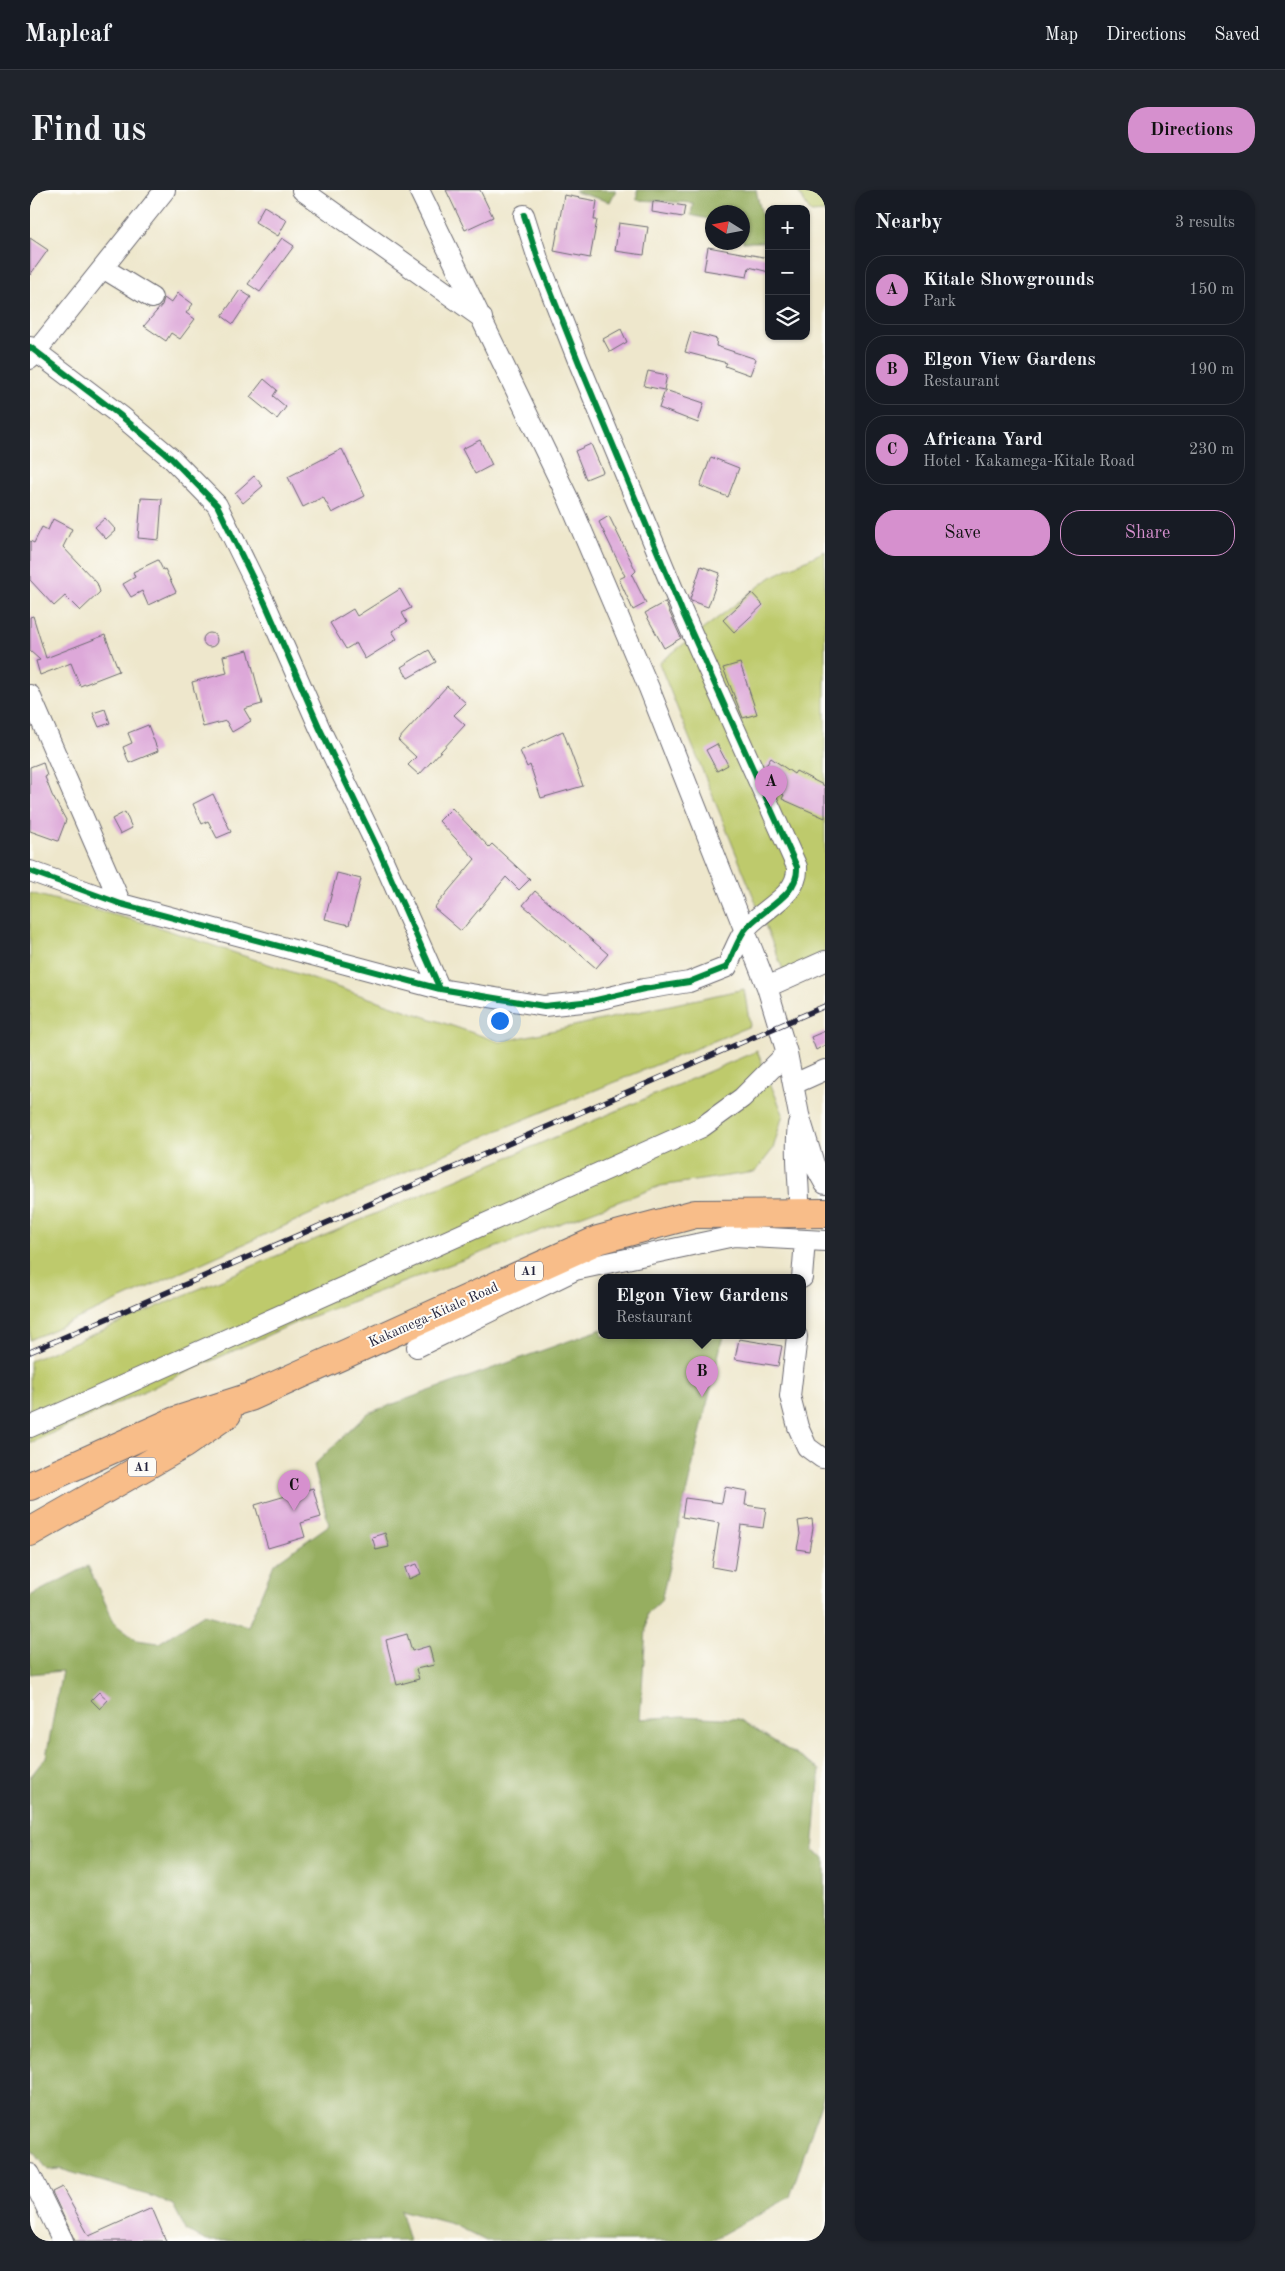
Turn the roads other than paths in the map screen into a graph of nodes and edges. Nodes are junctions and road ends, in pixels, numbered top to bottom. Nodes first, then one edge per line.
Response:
1 (165, 190) edge
2 (302, 190) edge
3 (420, 190) edge
4 (524, 215) dead end
5 (103, 268) junction
6 (152, 298) dead end
7 (483, 319) junction
8 (32, 353) edge
9 (30, 695) edge
10 (30, 871) edge
11 (121, 904) junction
12 (745, 930) junction
13 (825, 961) edge
14 (767, 987) junction
15 (440, 989) junction
16 (787, 1053) junction
17 (825, 1070) edge
18 (794, 1084) junction
19 (799, 1115) junction
20 (825, 1184) edge
21 (812, 1213) edge
22 (805, 1240) junction
23 (825, 1241) edge
24 (802, 1274) edge
25 (797, 1339) edge
26 (417, 1347) dead end
27 (250, 1397) junction
28 (30, 1427) edge
29 (822, 1458) dead end
30 (30, 1486) edge
31 (30, 1532) edge
32 (30, 2174) edge
33 (63, 2241) edge

1 - 5 street
2 - 7 street
3 - 7 street
4 - 12 street
5 - 6 street
5 - 8 street
7 - 12 street
8 - 15 street
9 - 11 street
10 - 11 street
11 - 15 street
12 - 14 street
12 - 15 street
13 - 14 street
14 - 16 street
16 - 18 street
16 - 28 street
17 - 18 street
18 - 19 street
19 - 20 street
19 - 21 street
21 - 27 highway, Kakamega-Kitale Road / A1
22 - 23 street
22 - 24 street
22 - 26 street
25 - 29 street
27 - 30 highway, Kakamega-Kitale Road / A1
27 - 31 highway, Kakamega-Kitale Road / A1
32 - 33 street

